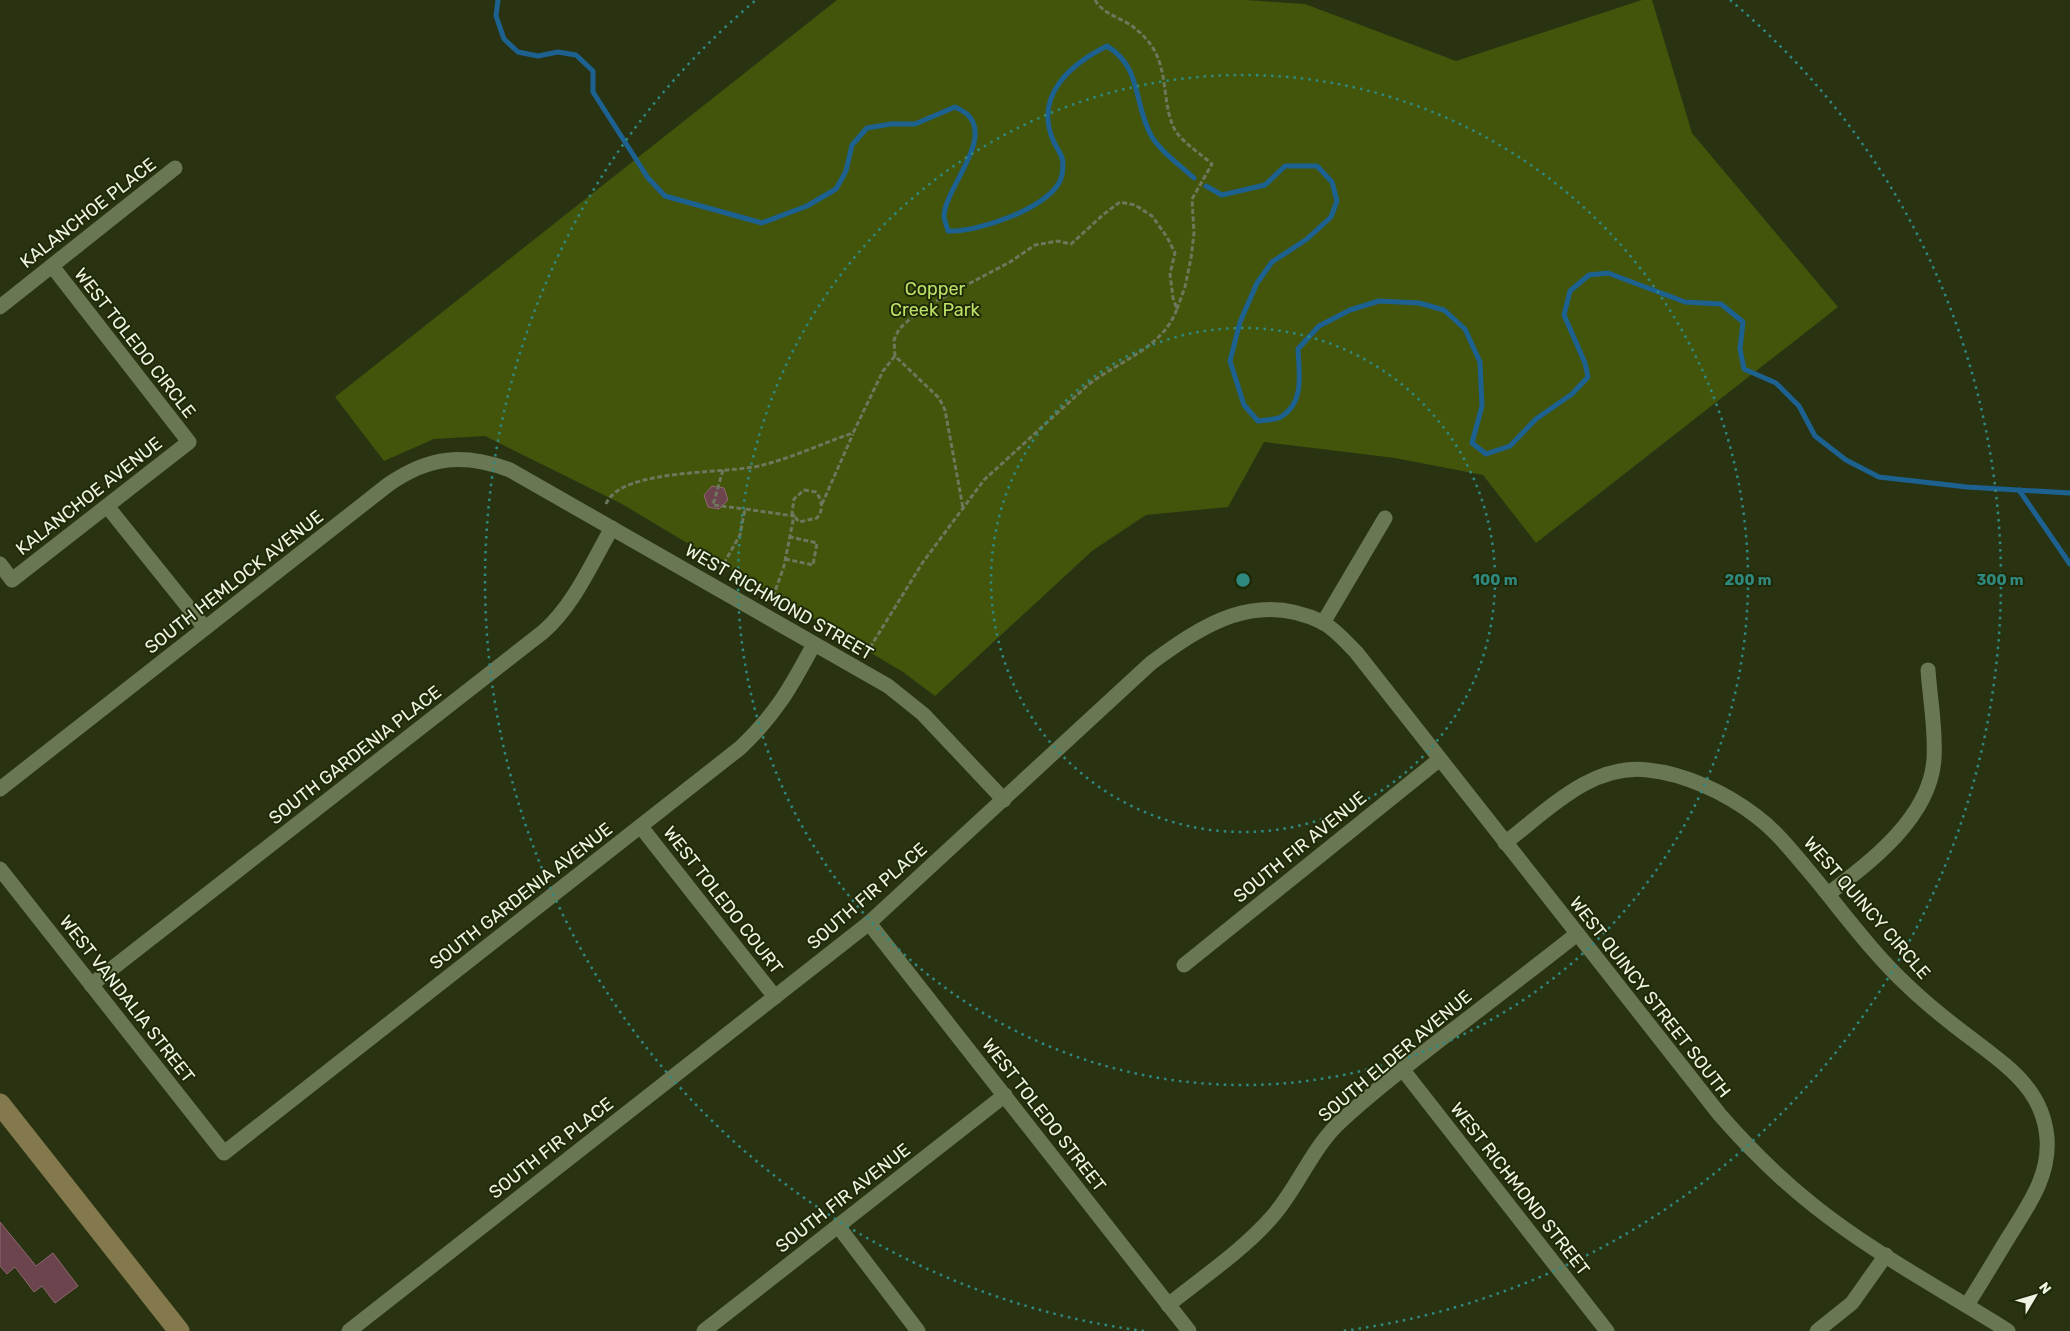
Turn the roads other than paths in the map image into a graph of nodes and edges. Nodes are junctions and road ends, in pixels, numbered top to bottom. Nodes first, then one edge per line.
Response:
1 (175, 168) dead end
2 (52, 266) junction
3 (0, 307) edge
4 (188, 442) joint
5 (510, 470) joint
6 (107, 506) junction
7 (1385, 518) dead end
8 (612, 528) junction
9 (0, 564) edge
10 (1323, 623) junction
11 (205, 628) junction
12 (814, 644) junction
13 (1928, 670) dead end
14 (1440, 759) junction
15 (0, 789) edge
16 (1004, 800) junction
17 (641, 826) junction
18 (1505, 843) junction
19 (0, 869) edge
20 (1828, 894) junction
21 (869, 923) junction
22 (1577, 934) junction
23 (1184, 965) dead end
24 (91, 985) junction
25 (775, 996) junction
26 (1403, 1070) junction
27 (1005, 1095) junction
28 (0, 1104) edge
29 (224, 1153) joint
30 (838, 1226) junction
31 (1886, 1255) junction
32 (1168, 1305) junction
33 (1967, 1305) junction
34 (178, 1331) edge
35 (349, 1331) edge
36 (704, 1331) edge
37 (918, 1331) edge
38 (1188, 1331) edge
39 (1607, 1331) edge
40 (1817, 1331) edge
41 (2008, 1331) edge

1 - 2 street, KALANCHOE PLACE
2 - 3 street, KALANCHOE PLACE
2 - 4 street, WEST TOLEDO CIRCLE
4 - 6 street, KALANCHOE AVENUE
5 - 8 street, WEST RICHMOND STREET
5 - 11 street, SOUTH HEMLOCK AVENUE
6 - 9 street, KALANCHOE AVENUE
6 - 11 street
7 - 10 street
8 - 12 street, WEST RICHMOND STREET
8 - 24 street, SOUTH GARDENIA PLACE
10 - 14 street, WEST QUINCY STREET SOUTH
10 - 16 street, SOUTH FIR PLACE
11 - 15 street, SOUTH HEMLOCK AVENUE
12 - 16 street, WEST RICHMOND STREET
12 - 17 street, SOUTH GARDENIA AVENUE
13 - 20 street
14 - 18 street, WEST QUINCY STREET SOUTH
14 - 23 street, SOUTH FIR AVENUE
16 - 21 street, SOUTH FIR PLACE
17 - 25 street, WEST TOLEDO COURT
17 - 29 street, SOUTH GARDENIA AVENUE
18 - 20 street, WEST QUINCY CIRCLE
18 - 22 street, WEST QUINCY STREET SOUTH
19 - 24 street, WEST VANDALIA STREET
20 - 33 street, WEST QUINCY CIRCLE
21 - 25 street, SOUTH FIR PLACE
21 - 27 street, WEST TOLEDO STREET
22 - 26 street, SOUTH ELDER AVENUE
22 - 31 street, WEST QUINCY STREET SOUTH
24 - 29 street, WEST VANDALIA STREET
25 - 35 street, SOUTH FIR PLACE
26 - 32 street, SOUTH ELDER AVENUE
26 - 39 street, WEST RICHMOND STREET
27 - 30 street, SOUTH FIR AVENUE
27 - 32 street, WEST TOLEDO STREET
28 - 34 main road
30 - 36 street, SOUTH FIR AVENUE
30 - 37 street
31 - 33 street, WEST QUINCY STREET SOUTH
31 - 40 street
32 - 38 street, WEST TOLEDO STREET
33 - 41 street, WEST QUINCY STREET SOUTH

